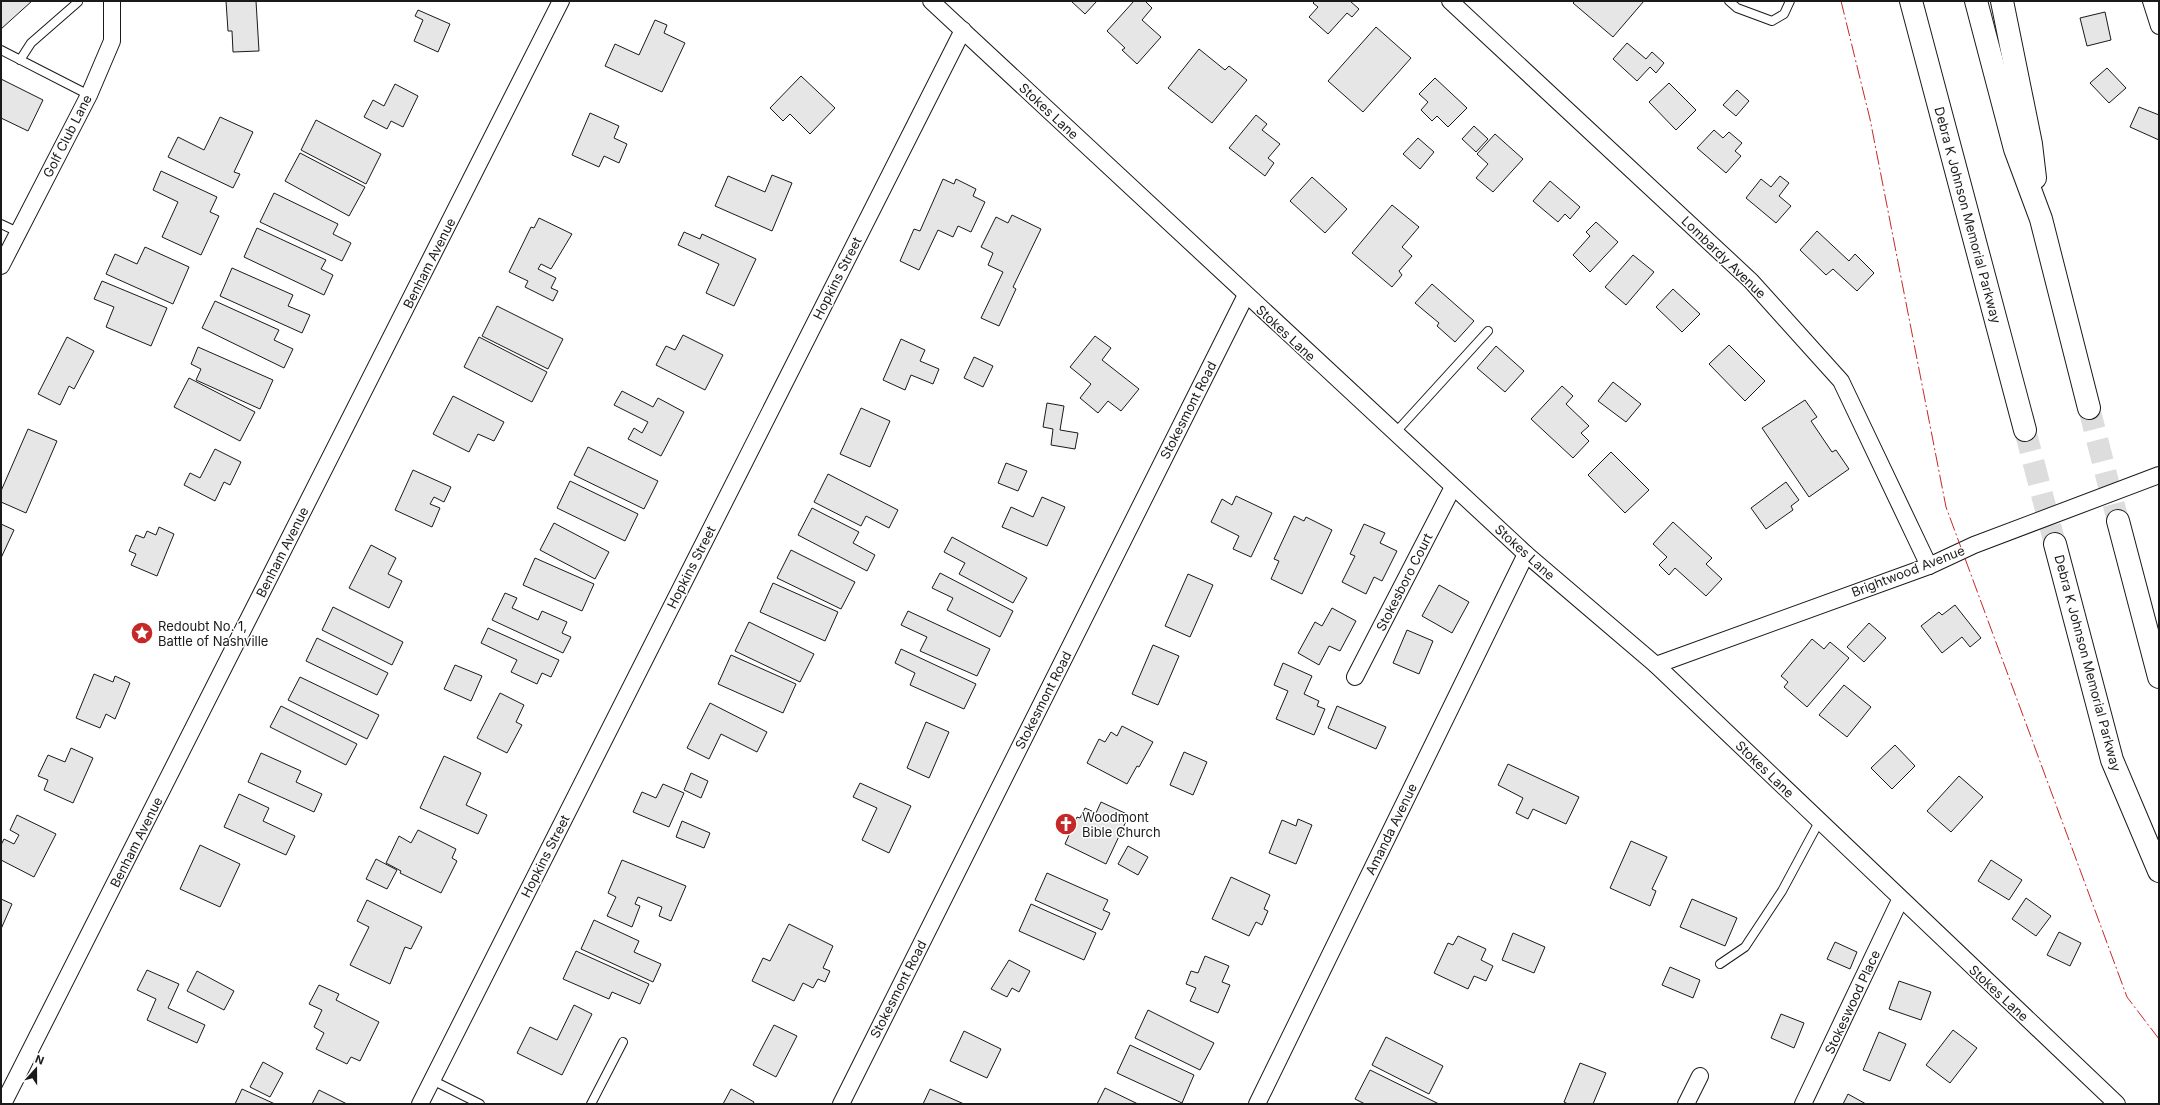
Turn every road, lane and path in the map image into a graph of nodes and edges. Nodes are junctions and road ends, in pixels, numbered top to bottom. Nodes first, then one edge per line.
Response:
1 (112, 1) edge
2 (561, 1) edge
3 (931, 1) edge
4 (1450, 1) edge
5 (1729, 1) edge
6 (1790, 1) edge
7 (1911, 1) edge
8 (1976, 1) edge
9 (2002, 1) edge
10 (2151, 1) edge
11 (78, 2) dead end
12 (2159, 26) edge
13 (962, 30) junction
14 (1, 50) edge
15 (20, 60) junction
16 (89, 95) junction
17 (2041, 219) junction
18 (1, 224) edge
19 (18, 232) junction
20 (1, 266) edge
21 (1246, 295) junction
22 (1488, 331) dead end
23 (2089, 408) tunnel mouth
24 (2025, 430) tunnel mouth
25 (1395, 433) junction
26 (2159, 475) edge
27 (1453, 487) junction
28 (2118, 521) tunnel mouth
29 (2055, 544) tunnel mouth
30 (1526, 554) junction
31 (1928, 566) junction
32 (1656, 664) junction
33 (1355, 677) dead end
34 (2159, 677) edge
35 (1819, 822) junction
36 (2159, 871) edge
37 (1900, 900) junction
38 (1720, 964) dead end
39 (623, 1042) dead end
40 (1700, 1076) dead end
41 (432, 1080) junction
42 (464, 1101) edge
43 (3, 1104) edge
44 (420, 1104) edge
45 (480, 1104) edge
46 (591, 1104) edge
47 (841, 1104) edge
48 (1257, 1104) edge
49 (1686, 1104) edge
50 (1803, 1104) edge
51 (2117, 1104) edge

1 - 16 street, Golf Club Lane
2 - 43 street, Benham Avenue
3 - 13 street, Stokes Lane
4 - 31 street, Lombardy Avenue
5 - 6 lane
7 - 24 highway, Debra K Johnson Memorial Parkway
8 - 17 highway
9 - 17 highway
10 - 12 street
11 - 15 lane
13 - 21 street, Stokes Lane
13 - 41 street, Hopkins Street
14 - 15 lane
15 - 16 lane
16 - 19 street, Golf Club Lane
17 - 23 highway
18 - 19 lane
19 - 20 street, Golf Club Lane
21 - 25 street, Stokes Lane
21 - 47 street, Stokesmont Road
22 - 25 lane
25 - 27 street, Stokes Lane
26 - 31 street, Brightwood Avenue
27 - 30 street, Stokes Lane
27 - 33 street, Stokesboro Court
28 - 34 highway
29 - 36 highway, Debra K Johnson Memorial Parkway
30 - 32 street, Stokes Lane
30 - 48 street, Amanda Avenue
31 - 32 street, Brightwood Avenue
32 - 35 street, Stokes Lane
35 - 37 street, Stokes Lane
35 - 38 lane
37 - 50 street, Stokeswood Place
37 - 51 street, Stokes Lane
39 - 46 lane
40 - 49 street
41 - 42 lane
41 - 44 street, Hopkins Street
42 - 45 lane

